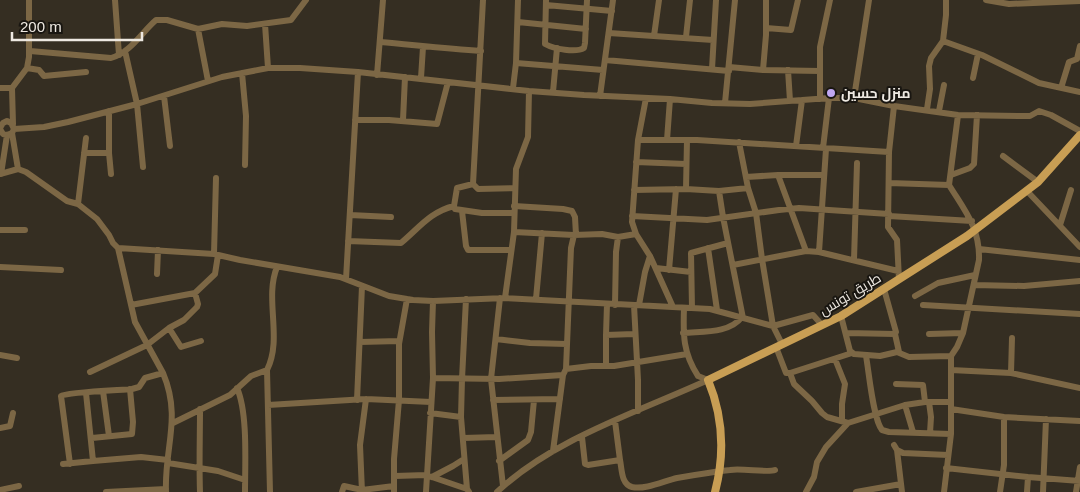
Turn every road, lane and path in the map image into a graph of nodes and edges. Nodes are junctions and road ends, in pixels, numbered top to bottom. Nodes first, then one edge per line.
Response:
1 (29, 0) edge
2 (115, 0) edge
3 (306, 0) edge
4 (383, 0) edge
5 (483, 0) edge
6 (518, 0) edge
7 (587, 0) edge
8 (613, 0) edge
9 (651, 0) edge
10 (659, 0) edge
11 (690, 0) edge
12 (716, 0) edge
13 (735, 0) edge
14 (766, 0) edge
15 (798, 0) edge
16 (830, 0) edge
17 (869, 0) edge
18 (946, 0) edge
19 (986, 0) edge
20 (1080, 0) edge
21 (546, 2) edge
22 (1001, 2) edge
23 (586, 8) junction
24 (612, 11) junction
25 (518, 22) junction
26 (265, 24) junction
27 (545, 25) junction
28 (766, 28) junction
29 (198, 29) junction
30 (586, 29) junction
31 (609, 33) junction
32 (654, 36) junction
33 (686, 37) junction
34 (713, 40) junction
35 (943, 41) junction
36 (380, 42) junction
37 (1080, 46) edge
38 (424, 48) junction
39 (557, 48) junction
40 (481, 51) junction
41 (30, 52) junction
42 (122, 53) junction
43 (978, 54) junction
44 (605, 60) junction
45 (516, 63) junction
46 (555, 67) junction
47 (27, 68) junction
48 (268, 68) junction
49 (712, 69) junction
50 (729, 69) junction
51 (603, 70) junction
52 (763, 70) junction
53 (788, 70) junction
54 (820, 71) junction
55 (86, 72) dead end
56 (358, 72) junction
57 (242, 73) junction
58 (377, 74) junction
59 (405, 77) junction
60 (421, 78) junction
61 (973, 78) dead end
62 (208, 81) junction
63 (448, 82) junction
64 (479, 85) junction
65 (944, 85) dead end
66 (0, 88) edge
67 (12, 88) junction
68 (513, 88) junction
69 (1061, 88) junction
70 (529, 91) junction
71 (553, 92) junction
72 (1080, 92) edge
73 (164, 96) junction
74 (600, 96) junction
75 (646, 98) junction
76 (670, 98) junction
77 (829, 98) junction
78 (854, 98) junction
79 (820, 99) junction
80 (802, 100) junction
81 (790, 101) junction
82 (725, 103) junction
83 (138, 104) junction
84 (894, 106) junction
85 (927, 110) junction
86 (109, 111) junction
87 (939, 111) junction
88 (958, 115) junction
89 (977, 115) junction
90 (2, 119) edge
91 (356, 120) junction
92 (403, 120) junction
93 (0, 130) edge
94 (11, 130) junction
95 (1080, 131) edge
96 (1080, 136) edge
97 (86, 138) dead end
98 (638, 140) junction
99 (666, 140) junction
100 (687, 140) junction
101 (739, 142) junction
102 (170, 146) dead end
103 (796, 146) junction
104 (825, 148) junction
105 (889, 152) junction
106 (84, 153) junction
107 (109, 153) junction
108 (1003, 156) dead end
109 (636, 162) junction
110 (857, 163) dead end
111 (686, 164) junction
112 (246, 165) dead end
113 (143, 166) dead end
114 (18, 169) junction
115 (0, 174) edge
116 (111, 174) dead end
117 (778, 174) junction
118 (824, 175) junction
119 (951, 175) junction
120 (746, 177) junction
121 (216, 178) dead end
122 (1038, 182) junction
123 (473, 184) junction
124 (889, 184) junction
125 (950, 185) junction
126 (515, 188) junction
127 (686, 188) junction
128 (748, 188) junction
129 (676, 189) junction
130 (634, 190) junction
131 (720, 190) junction
132 (1071, 190) dead end
133 (1027, 191) junction
134 (78, 204) junction
135 (454, 206) junction
136 (514, 209) junction
137 (790, 209) junction
138 (822, 210) junction
139 (462, 211) junction
140 (756, 213) junction
141 (856, 213) junction
142 (350, 215) junction
143 (889, 215) junction
144 (632, 216) junction
145 (391, 217) dead end
146 (723, 217) junction
147 (673, 219) junction
148 (972, 221) junction
149 (1060, 225) junction
150 (0, 230) edge
151 (25, 230) dead end
152 (975, 230) junction
153 (514, 232) junction
154 (542, 233) junction
155 (636, 234) junction
156 (575, 235) junction
157 (618, 237) junction
158 (348, 241) junction
159 (728, 243) junction
160 (1080, 247) edge
161 (118, 248) junction
162 (708, 248) junction
163 (979, 249) junction
164 (158, 250) junction
165 (511, 250) junction
166 (806, 252) junction
167 (819, 252) junction
168 (216, 254) junction
169 (650, 256) junction
170 (762, 259) junction
171 (854, 260) junction
172 (1080, 260) edge
173 (732, 265) junction
174 (0, 267) edge
175 (278, 267) junction
176 (656, 268) junction
177 (61, 270) dead end
178 (669, 270) junction
179 (690, 272) junction
180 (157, 274) dead end
181 (899, 275) junction
182 (975, 275) junction
183 (346, 279) junction
184 (1080, 281) edge
185 (974, 285) junction
186 (362, 286) junction
187 (884, 289) junction
188 (195, 293) junction
189 (914, 296) dead end
190 (502, 298) junction
191 (407, 299) junction
192 (466, 299) junction
193 (536, 299) junction
194 (433, 301) junction
195 (569, 302) junction
196 (607, 304) junction
197 (131, 305) junction
198 (615, 305) junction
199 (636, 305) junction
200 (923, 305) dead end
201 (673, 307) junction
202 (684, 308) junction
203 (692, 308) junction
204 (968, 308) junction
205 (717, 310) junction
206 (1080, 314) edge
207 (841, 316) junction
208 (742, 318) junction
209 (822, 325) junction
210 (773, 326) junction
211 (169, 328) junction
212 (846, 333) junction
213 (963, 333) junction
214 (634, 334) junction
215 (683, 334) junction
216 (895, 334) junction
217 (929, 334) dead end
218 (606, 336) junction
219 (1012, 338) dead end
220 (496, 339) junction
221 (201, 341) dead end
222 (399, 341) junction
223 (360, 342) junction
224 (567, 344) junction
225 (147, 345) junction
226 (779, 346) junction
227 (898, 352) junction
228 (852, 353) junction
229 (687, 354) junction
230 (0, 355) edge
231 (866, 356) junction
232 (951, 356) junction
233 (17, 358) dead end
234 (835, 359) junction
235 (637, 361) junction
236 (606, 366) junction
237 (267, 370) junction
238 (951, 370) junction
239 (90, 372) dead end
240 (565, 372) junction
241 (163, 373) junction
242 (790, 373) junction
243 (1011, 373) junction
244 (433, 378) junction
245 (462, 379) junction
246 (491, 379) junction
247 (708, 380) junction
248 (896, 384) dead end
249 (237, 388) junction
250 (1080, 388) edge
251 (130, 389) junction
252 (103, 391) junction
253 (86, 393) junction
254 (366, 399) junction
255 (560, 399) junction
256 (357, 400) junction
257 (399, 400) junction
258 (493, 400) junction
259 (534, 400) junction
260 (431, 402) junction
261 (927, 402) junction
262 (268, 405) junction
263 (905, 405) junction
264 (951, 406) junction
265 (200, 409) junction
266 (638, 411) junction
267 (13, 413) dead end
268 (430, 413) junction
269 (876, 415) junction
270 (461, 417) junction
271 (1004, 417) junction
272 (1046, 419) junction
273 (615, 421) junction
274 (1080, 421) edge
275 (845, 422) junction
276 (173, 423) junction
277 (0, 428) edge
278 (913, 432) junction
279 (930, 434) junction
280 (951, 434) junction
281 (109, 436) junction
282 (497, 437) junction
283 (582, 437) junction
284 (92, 438) junction
285 (463, 438) junction
286 (553, 451) junction
287 (948, 454) junction
288 (464, 459) junction
289 (94, 460) junction
290 (620, 460) junction
291 (168, 461) junction
292 (499, 461) junction
293 (198, 466) junction
294 (1080, 467) edge
295 (946, 468) junction
296 (775, 470) dead end
297 (720, 471) junction
298 (1001, 474) junction
299 (395, 476) junction
300 (429, 476) junction
301 (1028, 477) junction
302 (1045, 478) junction
303 (245, 480) junction
304 (1078, 481) edge
305 (901, 484) junction
306 (19, 486) dead end
307 (503, 486) junction
308 (394, 489) edge
309 (884, 489) edge
310 (0, 490) edge
311 (166, 491) edge
312 (362, 491) edge
313 (468, 491) edge
314 (106, 492) edge
315 (200, 492) edge
316 (245, 492) edge
317 (270, 492) edge
318 (342, 492) edge
319 (426, 492) edge
320 (497, 492) edge
321 (715, 492) edge
322 (806, 492) edge
323 (856, 492) edge
324 (902, 492) edge
325 (944, 492) edge
326 (1000, 492) edge
327 (1027, 492) edge
328 (1043, 492) edge
329 (1076, 492) edge

1 - 41 street
2 - 42 street
3 - 26 street
4 - 36 street
5 - 40 street
6 - 25 street
7 - 23 street
8 - 24 street
9 - 10 street
10 - 32 street
11 - 33 street
12 - 34 street
13 - 50 street
14 - 28 street
15 - 28 street
16 - 54 street
17 - 78 street
18 - 35 street
19 - 22 street
20 - 22 street
21 - 23 street
21 - 27 street
23 - 24 street
23 - 30 street
24 - 31 street
25 - 27 street
25 - 45 street
26 - 29 street
26 - 48 street
27 - 30 street
27 - 39 street
28 - 52 street
29 - 42 street
29 - 62 street
30 - 39 street
31 - 32 street
31 - 44 street
32 - 33 street
33 - 34 street
34 - 49 street
35 - 43 street
35 - 85 street
36 - 38 street
36 - 58 street
37 - 69 street
38 - 40 street
38 - 60 street
39 - 46 street
40 - 64 street
41 - 42 street
41 - 47 street
42 - 83 street
43 - 61 street
43 - 69 street
44 - 49 street
44 - 51 street
45 - 46 street
45 - 68 street
46 - 51 street
46 - 71 street
47 - 55 street
47 - 67 street
48 - 56 street
48 - 57 street
49 - 50 street
50 - 52 street
50 - 82 street
51 - 74 street
52 - 53 street
53 - 54 street
53 - 81 street
54 - 79 street
56 - 58 street
56 - 91 street
57 - 62 street
57 - 112 street
58 - 59 street
59 - 60 street
59 - 92 street
60 - 63 street
62 - 73 street
63 - 64 street
63 - 92 street
64 - 68 street
64 - 123 street
65 - 87 street
66 - 67 street
67 - 94 street
68 - 70 street
69 - 72 street
70 - 71 street
70 - 126 street
71 - 74 street
73 - 83 street
73 - 102 street
74 - 75 street
75 - 76 street
75 - 98 street
76 - 82 street
76 - 99 street
77 - 78 street
77 - 79 street
77 - 104 street
78 - 84 street
79 - 80 street
80 - 81 street
80 - 103 street
81 - 82 street
83 - 86 street
83 - 113 street
84 - 85 street
84 - 105 street
85 - 87 street
86 - 94 street
86 - 107 street
87 - 88 street
88 - 89 street
88 - 119 street
89 - 95 street
89 - 119 street
90 - 93 street
90 - 94 street
91 - 92 street
91 - 142 street
93 - 94 street
94 - 114 street
94 - 115 street
96 - 122 main road, طريق تونس
97 - 106 street
98 - 99 street
98 - 109 street
99 - 100 street
100 - 101 street
100 - 111 street
101 - 103 street
101 - 120 street
103 - 104 street
104 - 105 street
104 - 118 street
105 - 124 street
106 - 107 street
106 - 134 street
107 - 116 street
108 - 122 street
109 - 111 street
109 - 130 street
110 - 141 street
111 - 127 street
114 - 115 street
114 - 134 street
117 - 118 street
117 - 120 street
117 - 137 street
118 - 138 street
119 - 125 street
120 - 128 street
121 - 168 street
122 - 133 main road, طريق تونس
123 - 126 street
123 - 135 street
124 - 125 street
124 - 143 street
125 - 148 street
126 - 136 street
127 - 129 street
127 - 131 street
128 - 131 street
128 - 140 street
129 - 130 street
129 - 147 street
130 - 144 street
131 - 146 street
132 - 149 street
133 - 149 street
133 - 152 main road, طريق تونس
134 - 161 street
135 - 139 street
135 - 158 street
136 - 139 street
136 - 153 street
136 - 156 street
137 - 138 street
137 - 140 street
137 - 166 street
138 - 141 street
138 - 167 street
139 - 165 street
140 - 146 street
140 - 170 street
141 - 143 street
141 - 171 street
142 - 145 street
142 - 158 street
143 - 148 street
143 - 181 street
144 - 147 street
144 - 155 street
146 - 147 street
146 - 159 street
147 - 178 street
148 - 152 street
149 - 160 street
150 - 151 street
152 - 163 street
152 - 181 main road, طريق تونس
153 - 154 street
153 - 165 street
154 - 156 street
154 - 193 street
155 - 157 street
155 - 169 street
156 - 157 street
156 - 195 street
157 - 198 street
158 - 183 street
159 - 162 street
159 - 173 street
161 - 164 street
161 - 197 street
162 - 179 street
162 - 205 street
163 - 172 street
163 - 182 street
164 - 168 street
164 - 180 street
165 - 190 street
166 - 167 street
166 - 170 street
167 - 171 street
168 - 175 street
168 - 188 street
169 - 176 street
169 - 199 street
170 - 173 street
170 - 210 street
171 - 181 street
173 - 208 street
174 - 177 street
175 - 183 street
175 - 237 street
176 - 178 street
176 - 201 street
178 - 179 street
179 - 203 street
181 - 187 main road, طريق تونس
182 - 185 street
182 - 189 street
183 - 186 street
184 - 185 street
185 - 204 street
186 - 191 street
186 - 223 street
187 - 207 main road, طريق تونس
187 - 216 street
188 - 197 street
188 - 211 street
190 - 192 street
190 - 193 street
190 - 220 street
191 - 194 street
191 - 222 street
192 - 194 street
192 - 245 street
193 - 195 street
194 - 244 street
195 - 196 street
195 - 224 street
196 - 198 street
196 - 218 street
197 - 225 street
198 - 199 street
199 - 201 street
199 - 214 street
200 - 204 street
201 - 202 street
202 - 203 street
202 - 215 street
203 - 205 street
204 - 206 street
204 - 213 street
205 - 208 street
207 - 209 main road, طريق تونس
207 - 212 street
208 - 210 street
208 - 215 street
209 - 210 street
209 - 226 main road, طريق تونس
210 - 226 street
211 - 221 street
211 - 225 street
212 - 216 street
212 - 228 street
213 - 217 street
213 - 232 street
214 - 218 street
214 - 235 street
215 - 229 street
216 - 227 street
218 - 236 street
219 - 243 street
220 - 224 street
220 - 246 street
222 - 223 street
222 - 257 street
223 - 256 street
224 - 240 street
225 - 239 street
225 - 241 street
226 - 242 street
226 - 247 main road, طريق تونس
227 - 231 street
227 - 232 street
228 - 231 street
228 - 234 street
229 - 235 street
229 - 247 street
230 - 233 street
231 - 269 street
232 - 238 street
234 - 242 street
234 - 275 street
235 - 236 street
235 - 266 street
236 - 240 street
237 - 249 street
237 - 262 street
238 - 243 street
238 - 264 street
240 - 246 street
240 - 255 street
241 - 251 street
241 - 276 street
242 - 275 street
243 - 250 street
244 - 245 street
244 - 260 street
245 - 246 street
245 - 270 street
246 - 258 street
247 - 266 street
247 - 297 main road
248 - 261 street
249 - 265 street
249 - 303 street
251 - 252 street
251 - 281 street
252 - 253 street
252 - 281 street
253 - 284 street
253 - 289 street
254 - 256 street
254 - 257 street
254 - 312 street
255 - 259 street
255 - 286 street
256 - 262 street
257 - 260 street
257 - 299 street
258 - 259 street
258 - 282 street
259 - 292 street
260 - 268 street
261 - 263 street
261 - 264 street
261 - 279 street
262 - 317 street
263 - 269 street
263 - 278 street
264 - 271 street
264 - 280 street
265 - 276 street
265 - 293 street
266 - 273 street
267 - 277 street
268 - 270 street
268 - 300 street
269 - 275 street
269 - 278 street
270 - 285 street
271 - 272 street
271 - 298 street
272 - 274 street
272 - 302 street
273 - 283 street
273 - 290 street
275 - 322 street
276 - 291 street
278 - 279 street
279 - 280 street
280 - 287 street
281 - 284 street
282 - 285 street
282 - 292 street
283 - 286 street
283 - 290 street
284 - 289 street
285 - 288 street
286 - 307 street
287 - 295 street
287 - 305 street
288 - 300 street
288 - 313 street
289 - 291 street
290 - 297 street
291 - 293 street
291 - 311 street
292 - 307 street
293 - 303 street
293 - 315 street
294 - 304 street
295 - 298 street
295 - 325 street
296 - 297 street
297 - 321 main road
298 - 301 street
298 - 326 street
299 - 300 street
299 - 308 street
300 - 313 street
300 - 319 street
301 - 302 street
301 - 327 street
302 - 304 street
302 - 328 street
303 - 316 street
304 - 329 street
305 - 309 street
305 - 324 street
306 - 310 street
307 - 320 street
308 - 312 street
309 - 323 street
311 - 314 street
312 - 318 street

